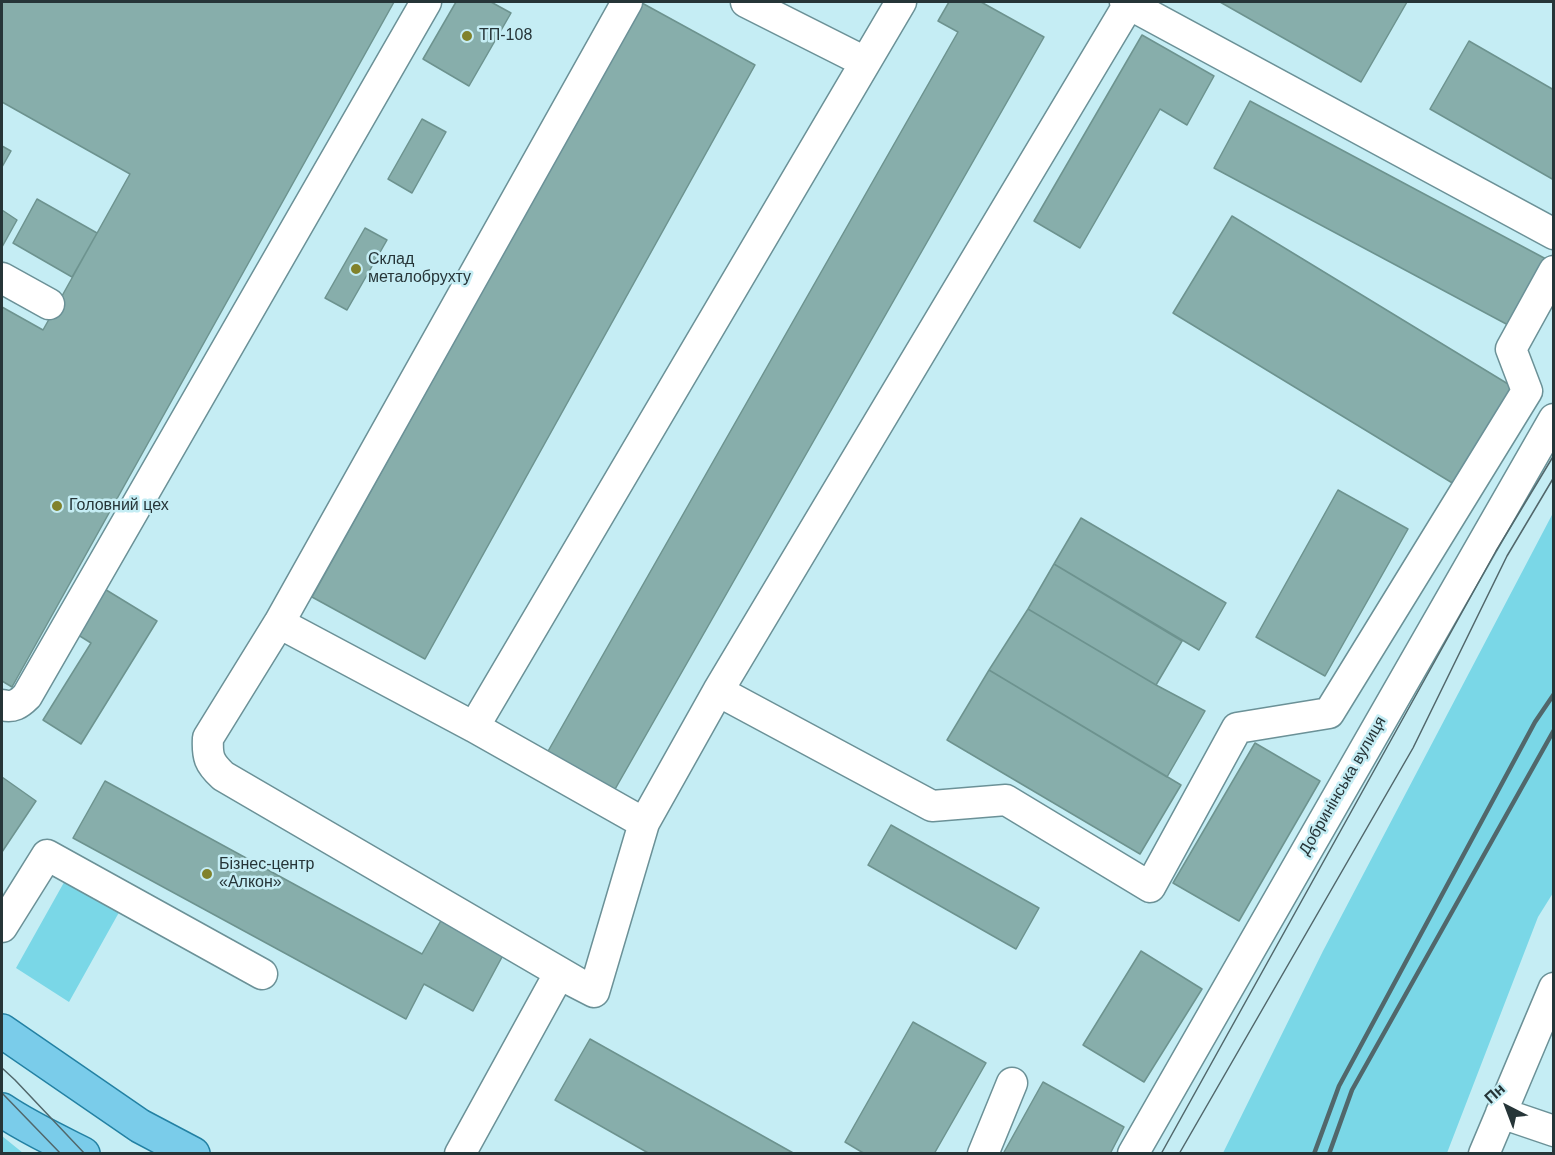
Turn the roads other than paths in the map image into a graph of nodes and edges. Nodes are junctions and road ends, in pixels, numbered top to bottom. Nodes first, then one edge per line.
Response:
1 (426, 2) edge
2 (627, 2) edge
3 (746, 2) edge
4 (901, 2) edge
5 (1128, 2) edge
6 (865, 62) junction
7 (1554, 234) edge
8 (1554, 271) edge
9 (2, 278) edge
10 (49, 304) dead end
11 (1554, 419) edge
12 (279, 623) junction
13 (718, 691) junction
14 (2, 705) edge
15 (474, 727) junction
16 (644, 823) junction
17 (2, 927) edge
18 (262, 974) dead end
19 (1554, 988) edge
20 (594, 992) junction
21 (2, 1031) edge
22 (1012, 1083) dead end
23 (2, 1110) edge
24 (1501, 1113) junction
25 (1554, 1131) edge
26 (83, 1154) edge
27 (193, 1154) edge
28 (460, 1154) edge
29 (983, 1154) edge
30 (1133, 1154) edge
31 (1484, 1154) edge

1 - 14 street
2 - 12 street
3 - 6 street
4 - 6 street
5 - 7 street
5 - 13 street
6 - 15 street
8 - 13 street
9 - 10 street
11 - 30 street, Добринінська вулиця
12 - 15 street
12 - 20 street
13 - 16 street
15 - 16 street
16 - 20 street
17 - 18 street
19 - 24 street
20 - 28 street
21 - 27 main road
22 - 29 street
23 - 26 main road
24 - 25 street
24 - 31 street

